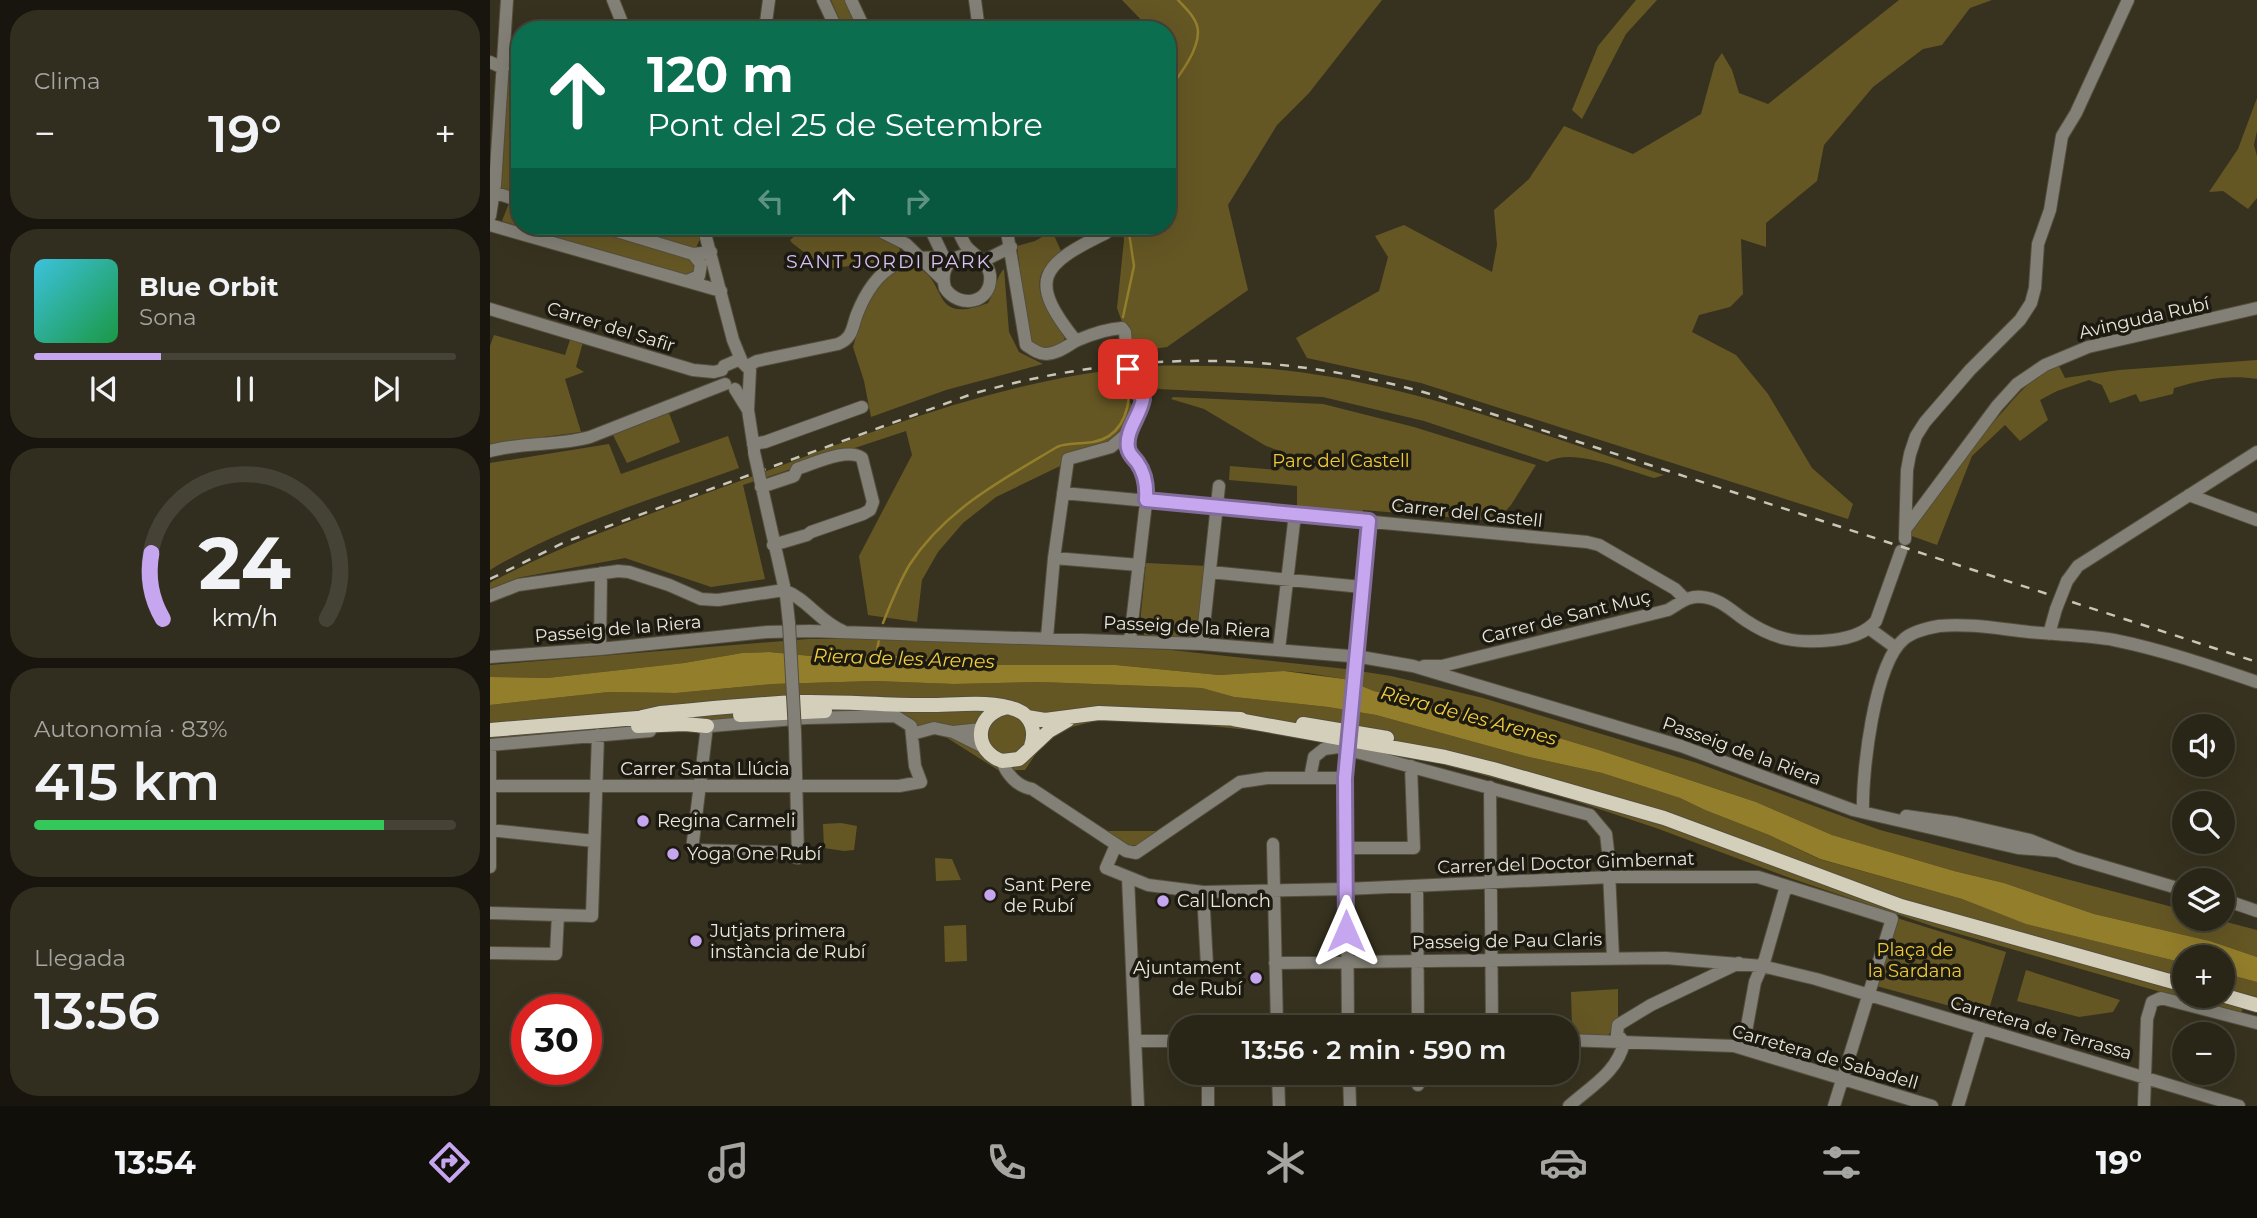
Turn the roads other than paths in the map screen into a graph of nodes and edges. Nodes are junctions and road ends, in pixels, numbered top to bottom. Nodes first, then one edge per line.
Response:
1 (507, 0) edge
2 (613, 0) edge
3 (769, 0) edge
4 (823, 0) edge
5 (851, 0) edge
6 (975, 0) edge
7 (2128, 0) edge
8 (621, 21) edge
9 (766, 21) edge
10 (833, 21) edge
11 (861, 21) edge
12 (978, 21) edge
13 (490, 62) edge
14 (503, 68) junction
15 (492, 192) edge
16 (511, 198) edge
17 (490, 216) edge
18 (490, 225) edge
19 (511, 231) edge
20 (525, 235) edge
21 (630, 235) edge
22 (706, 235) edge
23 (888, 235) edge
24 (934, 235) edge
25 (960, 235) edge
26 (1008, 235) edge
27 (1102, 235) edge
28 (906, 244) junction
29 (1010, 247) junction
30 (711, 252) junction
31 (694, 254) junction
32 (919, 257) junction
33 (980, 259) junction
34 (904, 260) junction
35 (948, 260) junction
36 (943, 280) junction
37 (687, 281) junction
38 (721, 291) junction
39 (2257, 308) edge
40 (490, 309) edge
41 (733, 340) junction
42 (1076, 341) junction
43 (745, 364) junction
44 (723, 368) junction
45 (749, 381) junction
46 (730, 387) junction
47 (862, 407) dead end
48 (748, 410) junction
49 (1131, 428) junction
50 (754, 448) junction
51 (490, 451) edge
52 (1098, 452) junction
53 (2257, 452) edge
54 (1138, 463) junction
55 (761, 483) junction
56 (1219, 486) dead end
57 (1063, 493) junction
58 (2189, 495) junction
59 (1146, 500) junction
60 (1218, 507) junction
61 (1295, 514) junction
62 (2257, 520) edge
63 (1369, 521) junction
64 (1904, 539) junction
65 (773, 545) junction
66 (1054, 558) junction
67 (1139, 565) junction
68 (1210, 572) junction
69 (601, 573) junction
70 (1287, 581) junction
71 (1363, 587) junction
72 (784, 590) junction
73 (490, 596) edge
74 (1685, 599) junction
75 (811, 608) junction
76 (789, 623) junction
77 (1870, 629) junction
78 (846, 632) junction
79 (2049, 634) junction
80 (1047, 638) junction
81 (1130, 640) junction
82 (1202, 644) junction
83 (1896, 648) junction
84 (600, 649) junction
85 (1279, 649) junction
86 (490, 657) edge
87 (1355, 661) junction
88 (1452, 663) junction
89 (1413, 666) junction
90 (1458, 680) junction
91 (2257, 682) edge
92 (947, 706) junction
93 (1004, 708) junction
94 (1079, 715) junction
95 (1027, 717) junction
96 (574, 724) junction
97 (707, 726) junction
98 (981, 729) junction
99 (490, 730) edge
100 (953, 732) junction
101 (912, 734) junction
102 (598, 735) junction
103 (1031, 746) junction
104 (983, 747) junction
105 (490, 748) edge
106 (1019, 759) junction
107 (1002, 761) junction
108 (1411, 766) junction
109 (1345, 775) junction
110 (1310, 778) junction
111 (490, 786) edge
112 (701, 786) junction
113 (796, 786) junction
114 (596, 787) junction
115 (1490, 787) junction
116 (1032, 789) junction
117 (1857, 810) junction
118 (490, 830) edge
119 (594, 841) junction
120 (1273, 844) dead end
121 (1116, 845) junction
122 (1346, 848) junction
123 (490, 867) edge
124 (1128, 877) junction
125 (1611, 877) junction
126 (1492, 882) junction
127 (1417, 886) junction
128 (1786, 886) junction
129 (2172, 886) edge
130 (1346, 889) junction
131 (1275, 891) junction
132 (1203, 892) junction
133 (2235, 904) edge
134 (2257, 911) edge
135 (490, 913) edge
136 (558, 915) junction
137 (490, 953) edge
138 (1613, 957) junction
139 (1493, 959) junction
140 (1418, 960) junction
141 (1346, 962) junction
142 (1275, 963) junction
143 (1739, 963) junction
144 (1207, 966) dead end
145 (1762, 966) junction
146 (2172, 982) edge
147 (1869, 995) junction
148 (2235, 999) edge
149 (2257, 1005) edge
150 (1277, 1015) edge
151 (1348, 1015) edge
152 (1418, 1015) edge
153 (1492, 1015) edge
154 (2257, 1023) edge
155 (1981, 1029) junction
156 (1579, 1040) edge
157 (1135, 1041) junction
158 (1169, 1041) edge
159 (1624, 1042) junction
160 (1743, 1048) junction
161 (2144, 1077) junction
162 (1843, 1079) junction
163 (1208, 1085) edge
164 (1278, 1085) edge
165 (1349, 1085) edge
166 (1138, 1106) edge
167 (1209, 1106) edge
168 (1279, 1106) edge
169 (1350, 1106) edge
170 (1569, 1106) edge
171 (1834, 1106) edge
172 (1932, 1106) edge
173 (1958, 1106) edge
174 (2144, 1106) edge
175 (2239, 1106) edge

1 - 14 street
2 - 8 street
3 - 9 street
4 - 10 street
5 - 11 street
6 - 12 street
7 - 64 street
13 - 14 street
14 - 15 street
15 - 16 street
15 - 17 street
18 - 19 street
20 - 37 street
21 - 31 street
22 - 30 street
23 - 28 street
24 - 35 street
25 - 33 street
26 - 29 street
27 - 42 street
28 - 32 street
28 - 34 street
29 - 33 street
29 - 42 street
30 - 31 street
30 - 38 street
31 - 37 street
32 - 34 street
32 - 35 street
32 - 36 street
33 - 35 street
33 - 36 street
34 - 43 street
35 - 36 street
37 - 38 street
38 - 41 street
39 - 64 street, Avinguda Rubí
40 - 44 street, Carrer del Safir
41 - 43 street
41 - 44 street
42 - 49 street
43 - 44 street
43 - 45 street
44 - 46 street
45 - 46 street
45 - 48 street
46 - 48 street
46 - 51 street
47 - 50 street
48 - 50 street
49 - 52 street
49 - 54 street
50 - 55 street, bridge
52 - 54 street
52 - 57 street
53 - 58 street
54 - 59 street
55 - 65 street
55 - 65 street
56 - 60 street
57 - 59 street, Carrer del Castell
57 - 66 street
58 - 62 street
58 - 79 street, bridge
59 - 60 street, Carrer del Castell
59 - 67 street
60 - 61 street, Carrer del Castell
60 - 68 street
61 - 63 street, Carrer del Castell
61 - 70 street
63 - 71 street
63 - 74 street, Carrer del Castell
64 - 77 street
65 - 72 street
66 - 67 street
66 - 80 street
67 - 81 street
68 - 70 street
68 - 82 street
69 - 72 street
69 - 73 street
69 - 84 street
70 - 71 street
70 - 85 street
71 - 87 street
72 - 75 street
72 - 76 street
74 - 77 street
74 - 88 street, Carrer de Sant Muç
75 - 76 street
75 - 78 street
76 - 113 street, bridge
77 - 83 street
78 - 80 street, Passeig de la Riera
78 - 84 street, Passeig de la Riera
79 - 83 street
79 - 91 street
80 - 81 street, Passeig de la Riera
81 - 82 street, Passeig de la Riera
82 - 85 street, Passeig de la Riera
83 - 117 street
84 - 86 street, Passeig de la Riera
85 - 87 street, Passeig de la Riera
87 - 89 street, Passeig de la Riera
87 - 109 street, bridge
88 - 89 street, Carrer de Sant Muç
88 - 90 street
89 - 90 street, Passeig de la Riera
90 - 117 street, Passeig de la Riera
92 - 93 main road
92 - 96 main road
92 - 98 main road
93 - 95 main road
93 - 98 main road
94 - 95 main road
94 - 103 main road
94 - 146 main road
95 - 103 main road
96 - 97 main road
96 - 99 main road
97 - 101 street
97 - 102 street
97 - 112 street
98 - 100 street
98 - 104 main road
100 - 101 street
100 - 104 street
101 - 113 street, Carrer Santa Llúcia
102 - 105 street
102 - 114 street
103 - 106 main road
104 - 107 main road
105 - 111 street
106 - 107 main road
106 - 116 street
107 - 116 street
108 - 110 street
108 - 115 street
108 - 122 street
109 - 110 street
109 - 122 street
110 - 121 street
111 - 114 street, Carrer Santa Llúcia
111 - 118 street
112 - 113 street, Carrer Santa Llúcia
112 - 113 street
112 - 114 street, Carrer Santa Llúcia
114 - 119 street
115 - 125 street
115 - 126 street
116 - 121 street
117 - 129 street, Passeig de la Riera
118 - 119 street
118 - 123 street
119 - 136 street
120 - 131 street
121 - 124 street, Carrer del Doctor Gimbernat
122 - 130 street
124 - 132 street, Carrer del Doctor Gimbernat
124 - 157 street
125 - 126 street, Carrer del Doctor Gimbernat
125 - 128 street, Carrer del Doctor Gimbernat
125 - 138 street
126 - 127 street, Carrer del Doctor Gimbernat
126 - 139 street
127 - 130 street, Carrer del Doctor Gimbernat
127 - 140 street
128 - 145 street
128 - 147 street
130 - 131 street, Carrer del Doctor Gimbernat
130 - 141 street
131 - 132 street, Carrer del Doctor Gimbernat
131 - 142 street
132 - 144 street
133 - 134 street
135 - 136 street
136 - 137 street
138 - 139 street, Passeig de Pau Claris
138 - 143 street, Passeig de Pau Claris
139 - 140 street, Passeig de Pau Claris
139 - 153 street
140 - 141 street, Passeig de Pau Claris
140 - 152 street
141 - 142 street, Passeig de Pau Claris
141 - 151 street
142 - 150 street
143 - 145 street, Carretera de Terrassa
143 - 159 street
145 - 147 street, Carretera de Terrassa
145 - 160 street
147 - 155 street, Carretera de Terrassa
147 - 162 street
148 - 149 main road
154 - 161 street
155 - 161 street, Carretera de Terrassa
155 - 173 street
156 - 159 street, Carretera de Sabadell
157 - 158 street
157 - 166 street
159 - 160 street, Carretera de Sabadell
159 - 170 street
160 - 162 street, Carretera de Sabadell
161 - 174 street
161 - 175 street, Carretera de Terrassa
162 - 171 street
162 - 172 street, Carretera de Sabadell
163 - 167 street
164 - 168 street
165 - 169 street

